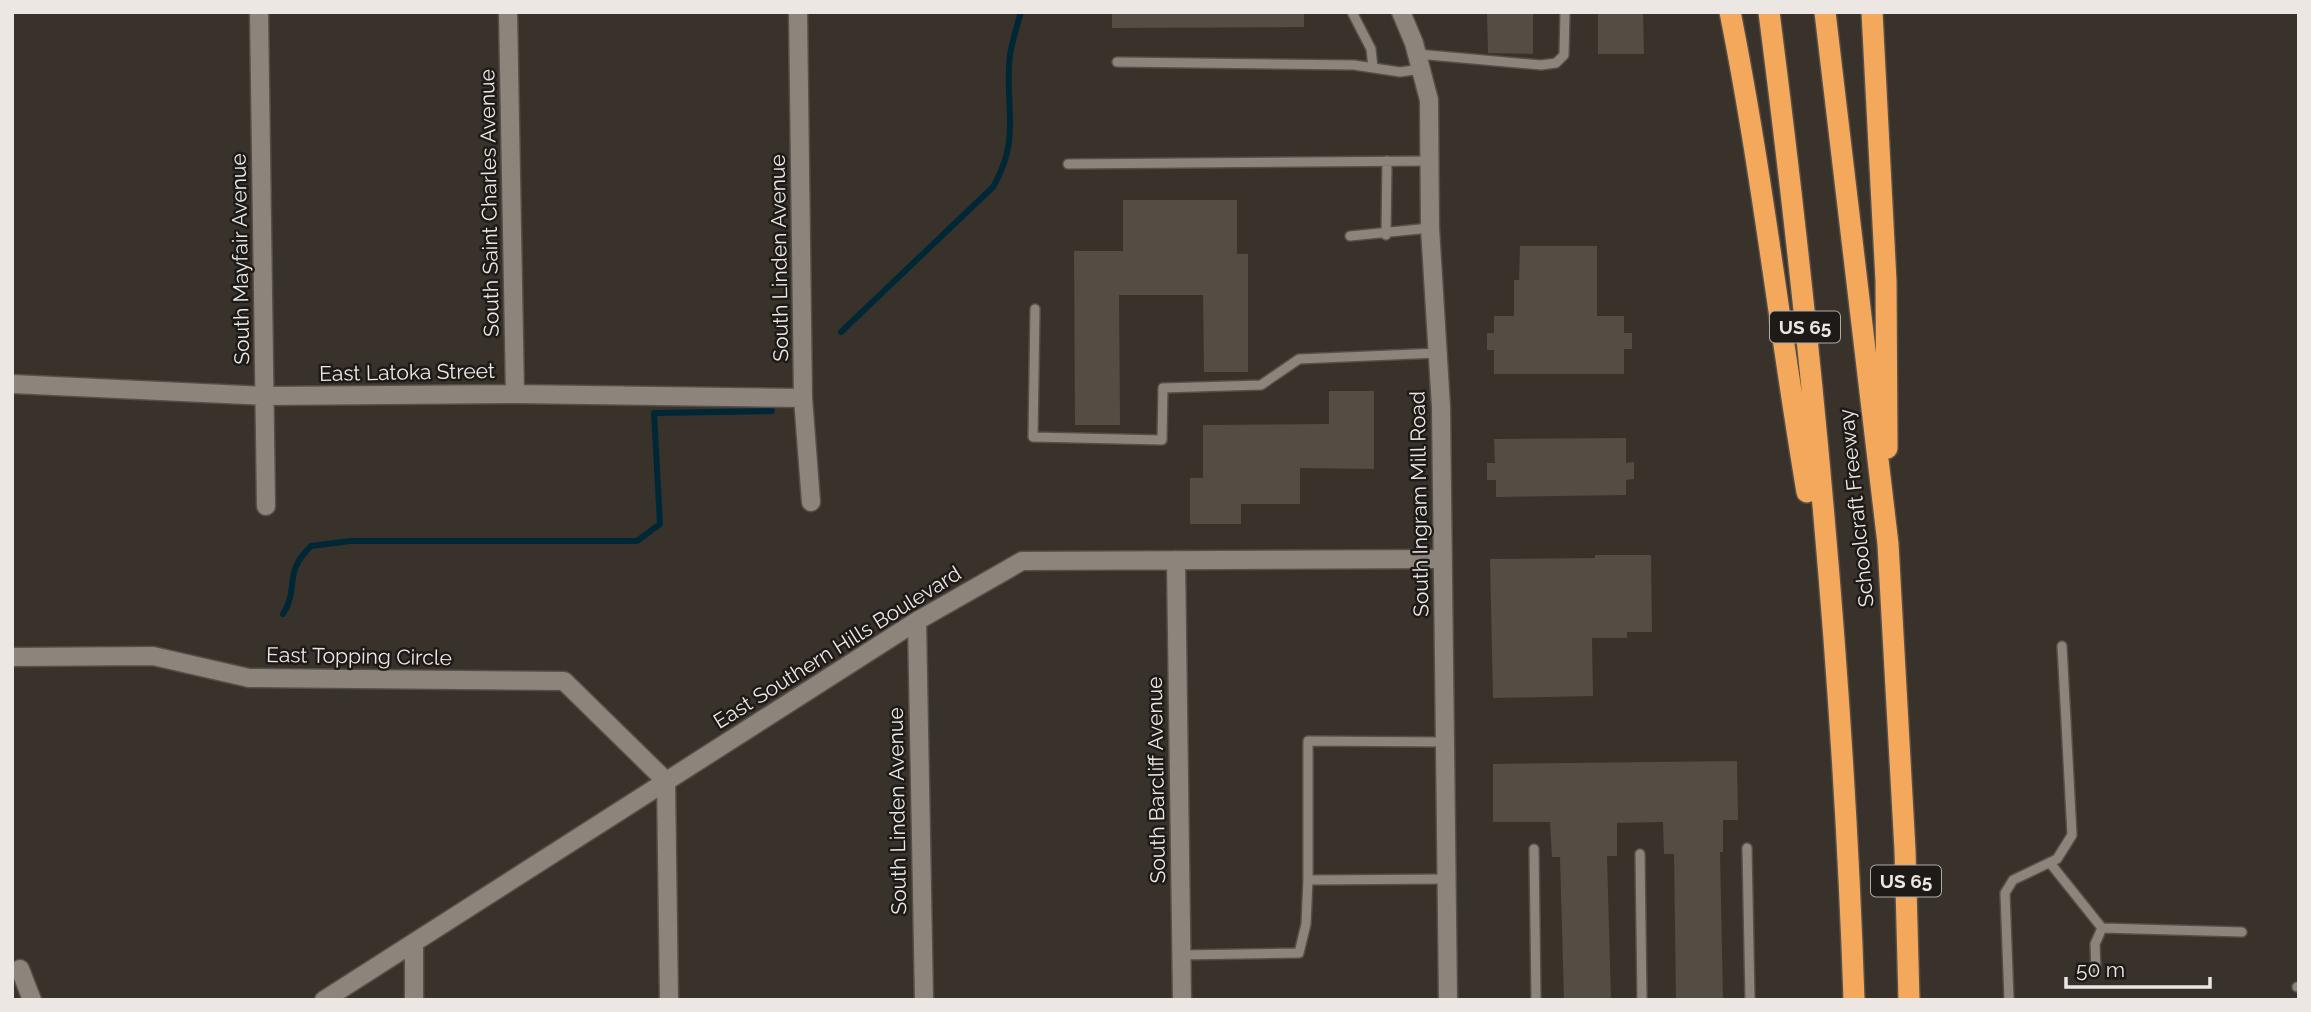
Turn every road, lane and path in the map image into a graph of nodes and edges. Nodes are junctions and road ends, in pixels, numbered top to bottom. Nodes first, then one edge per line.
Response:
1 (259, 12) edge
2 (508, 12) edge
3 (798, 12) edge
4 (1352, 12) edge
5 (1401, 12) edge
6 (1565, 12) edge
7 (1730, 12) edge
8 (1769, 12) edge
9 (1825, 12) edge
10 (1872, 12) edge
11 (1419, 61) junction
12 (1117, 62) dead end
13 (1373, 68) junction
14 (1428, 160) junction
15 (1387, 161) junction
16 (1068, 164) dead end
17 (1430, 228) junction
18 (1386, 235) junction
19 (1350, 236) dead end
20 (1035, 309) dead end
21 (1438, 353) junction
22 (12, 384) edge
23 (515, 394) junction
24 (265, 396) junction
25 (803, 398) junction
26 (811, 502) dead end
27 (266, 506) dead end
28 (1888, 544) junction
29 (1442, 559) junction
30 (1176, 560) junction
31 (916, 621) junction
32 (1833, 643) junction
33 (2063, 646) dead end
34 (12, 657) edge
35 (1445, 742) junction
36 (666, 781) junction
37 (1747, 848) dead end
38 (1534, 849) dead end
39 (1640, 854) dead end
40 (2050, 863) junction
41 (1446, 879) junction
42 (1308, 880) junction
43 (2102, 928) junction
44 (2242, 932) dead end
45 (414, 943) junction
46 (1181, 955) junction
47 (20, 968) dead end
48 (2096, 972) dead end
49 (32, 1000) edge
50 (324, 1000) edge
51 (414, 1000) edge
52 (669, 1000) edge
53 (924, 1000) edge
54 (1182, 1000) edge
55 (1448, 1000) edge
56 (1536, 1000) edge
57 (1642, 1000) edge
58 (1750, 1000) edge
59 (1854, 1000) edge
60 (1909, 1000) edge
61 (2008, 1000) edge

1 - 24 street, South Mayfair Avenue
2 - 23 street, South Saint Charles Avenue
3 - 25 street, South Linden Avenue
4 - 13 lane
5 - 11 street, South Ingram Mill Road
6 - 11 lane
7 - 32 highway
8 - 32 highway, Schoolcraft Freeway / US 65
9 - 28 highway, Schoolcraft Freeway / US 65
10 - 28 highway
11 - 13 lane
11 - 14 street, South Ingram Mill Road
12 - 13 lane
14 - 15 lane
14 - 17 street, South Ingram Mill Road
15 - 16 lane
15 - 18 lane
17 - 18 lane
17 - 21 street, South Ingram Mill Road
18 - 19 lane
20 - 21 lane
21 - 29 street, South Ingram Mill Road
22 - 24 street, East Latoka Street
23 - 24 street, East Latoka Street
23 - 25 street, East Latoka Street
24 - 27 street, South Mayfair Avenue
25 - 26 street, South Linden Avenue
28 - 60 highway, Schoolcraft Freeway / US 65
29 - 30 street, East Southern Hills Boulevard
29 - 35 street, South Ingram Mill Road
30 - 31 street, East Southern Hills Boulevard
30 - 46 street, South Barcliff Avenue
31 - 36 street, East Southern Hills Boulevard
31 - 53 street, South Linden Avenue
32 - 59 highway, Schoolcraft Freeway / US 65
33 - 40 lane
34 - 36 street, East Topping Circle
35 - 41 street, South Ingram Mill Road
35 - 42 lane
36 - 45 street, East Southern Hills Boulevard
36 - 52 street
37 - 58 lane
38 - 56 lane
39 - 57 lane
40 - 43 lane
40 - 61 lane
41 - 42 lane
41 - 55 street, South Ingram Mill Road
42 - 46 lane
43 - 44 lane
43 - 48 lane
45 - 50 street, East Southern Hills Boulevard
45 - 51 street
46 - 54 street, South Barcliff Avenue
47 - 49 street

